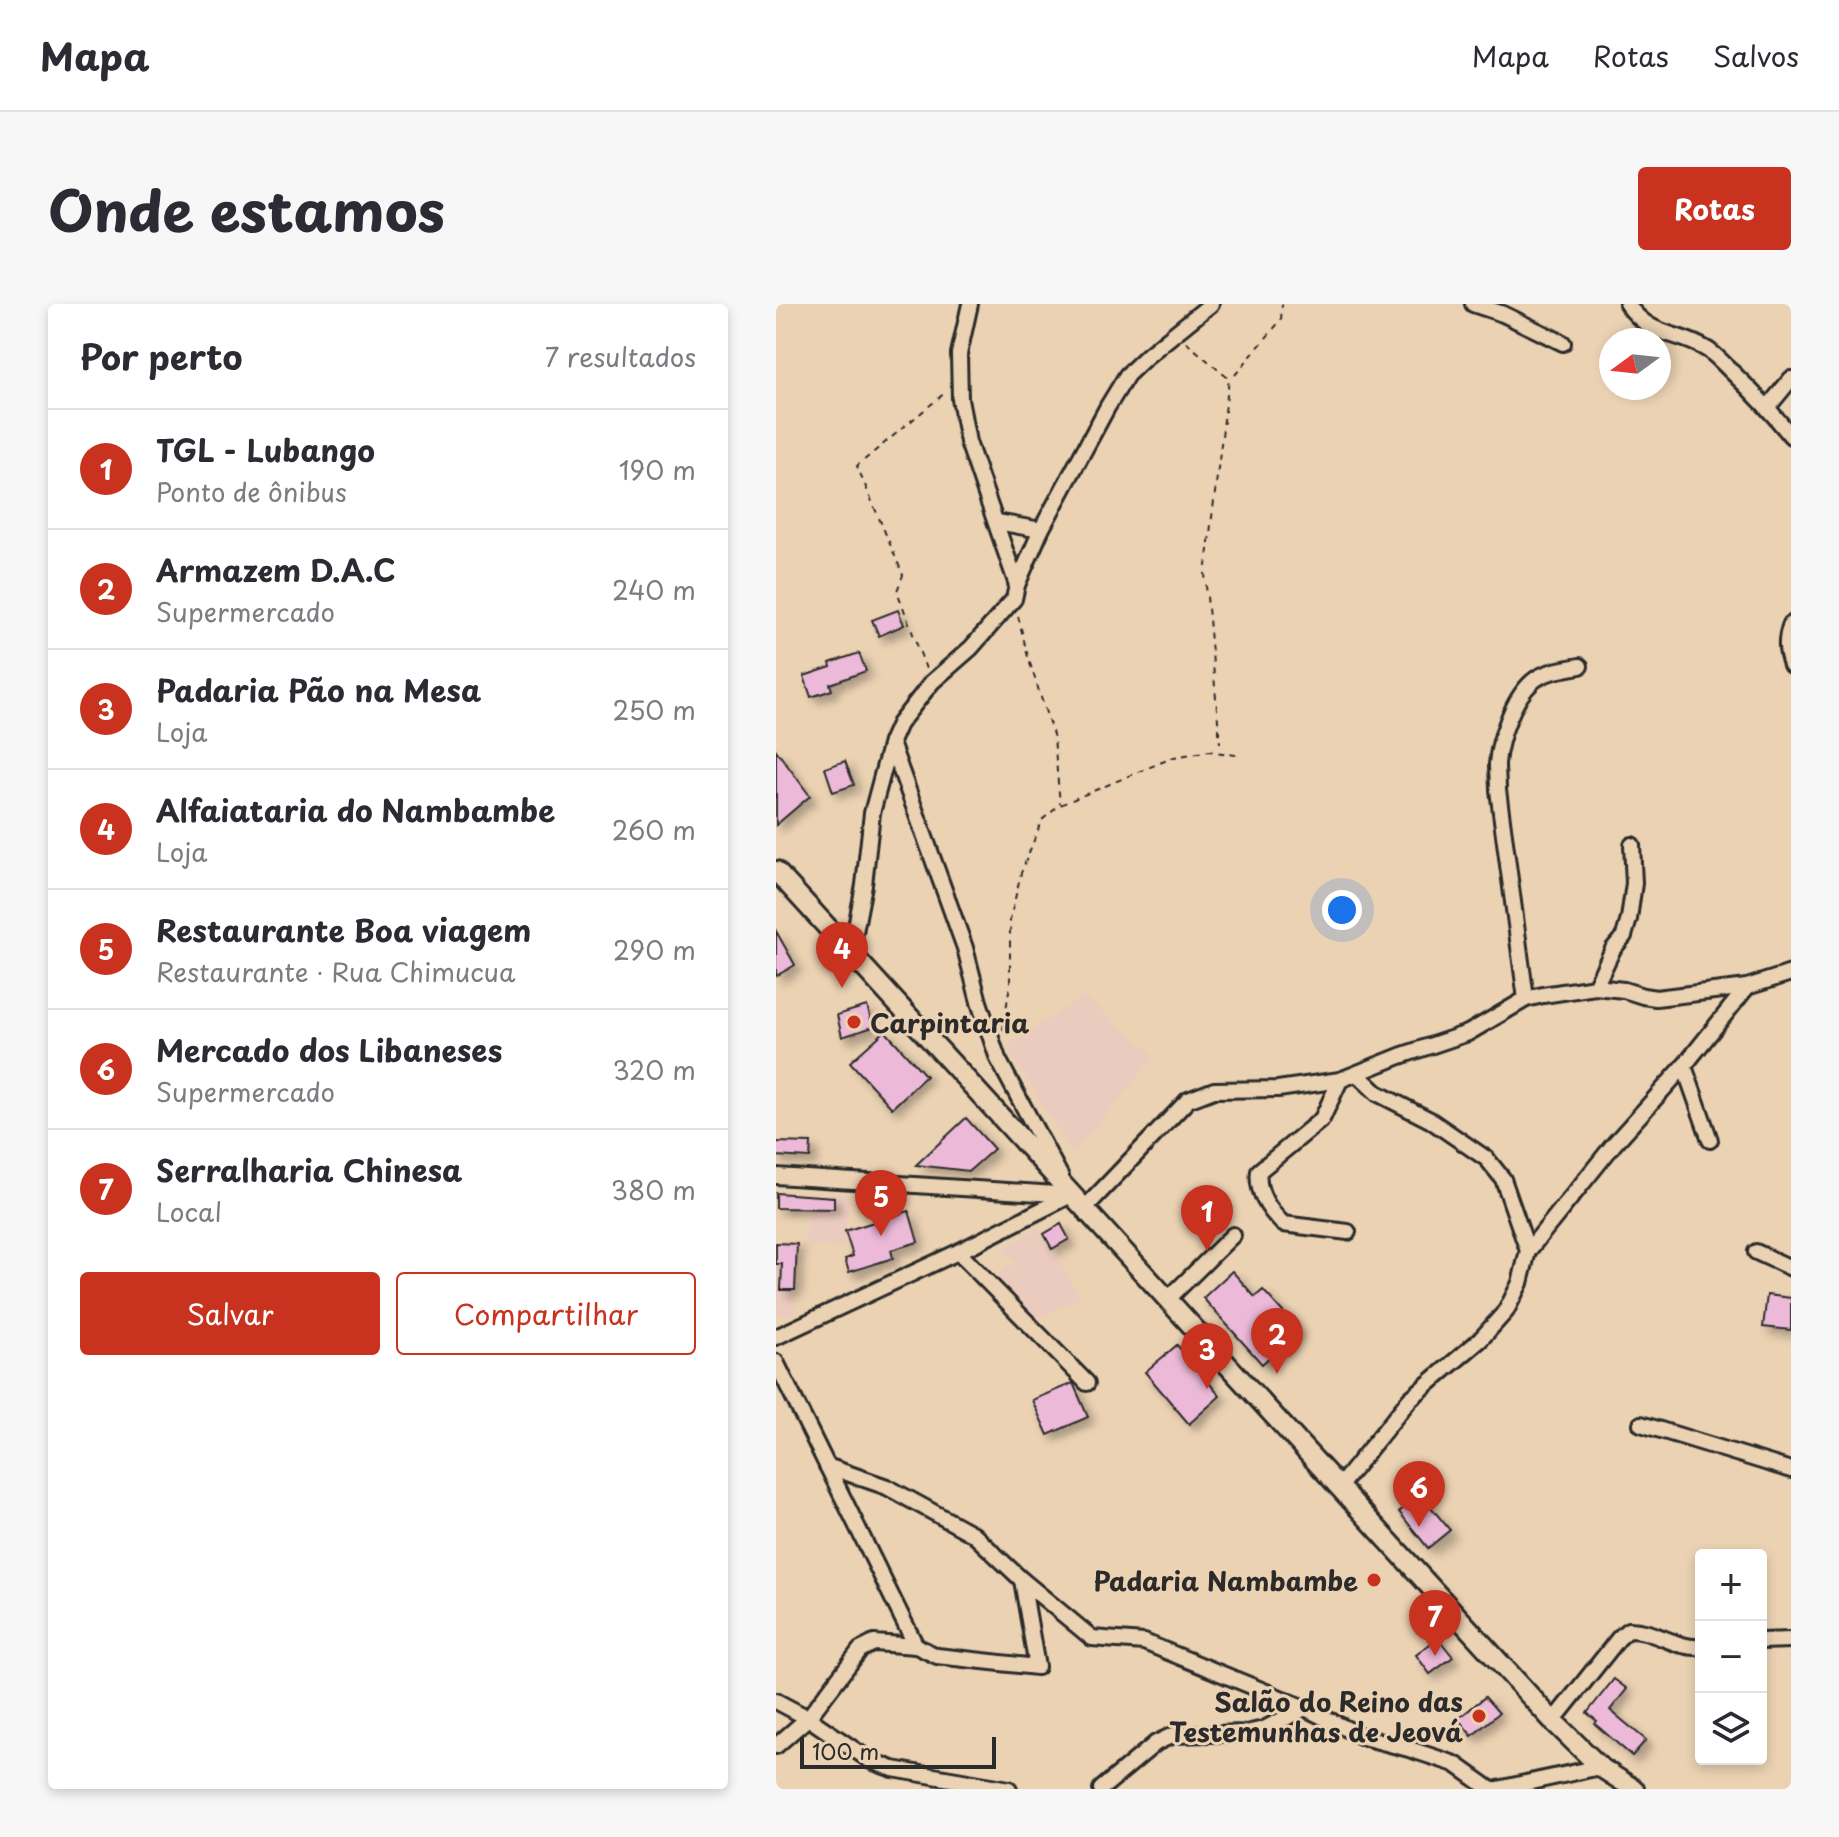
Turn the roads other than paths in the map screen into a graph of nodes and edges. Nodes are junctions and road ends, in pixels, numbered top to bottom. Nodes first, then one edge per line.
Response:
1 (970, 304) edge
2 (1211, 304) edge
3 (1473, 304) edge
4 (1627, 304) edge
5 (1563, 343) dead end
6 (1791, 379) edge
7 (1768, 407) junction
8 (1791, 436) edge
9 (997, 522) junction
10 (1041, 530) junction
11 (1016, 592) junction
12 (1791, 624) edge
13 (1791, 665) edge
14 (1580, 666) dead end
15 (891, 742) junction
16 (1632, 845) dead end
17 (776, 871) edge
18 (851, 953) junction
19 (1791, 973) edge
20 (1595, 987) junction
21 (1747, 987) junction
22 (1526, 999) junction
23 (1684, 1066) junction
24 (1357, 1074) junction
25 (1340, 1080) junction
26 (1710, 1140) dead end
27 (776, 1176) edge
28 (1071, 1195) junction
29 (1084, 1209) junction
30 (1348, 1232) dead end
31 (1233, 1235) dead end
32 (1528, 1251) junction
33 (958, 1252) junction
34 (1756, 1252) dead end
35 (1791, 1268) edge
36 (1167, 1300) junction
37 (776, 1337) edge
38 (776, 1362) edge
39 (1087, 1383) dead end
40 (1641, 1424) dead end
41 (827, 1466) junction
42 (1791, 1470) edge
43 (1339, 1487) junction
44 (1022, 1580) junction
45 (1791, 1640) edge
46 (1767, 1641) edge
47 (916, 1646) junction
48 (1695, 1647) edge
49 (776, 1701) edge
50 (1305, 1708) junction
51 (808, 1718) junction
52 (1553, 1721) junction
53 (776, 1746) edge
54 (1600, 1767) junction
55 (1009, 1789) edge
56 (1101, 1789) edge
57 (1490, 1789) edge
58 (1498, 1789) edge
59 (1634, 1789) edge

1 - 9 street
2 - 10 street
3 - 5 street
4 - 7 street
6 - 7 street
7 - 8 street
9 - 10 street
9 - 11 street
10 - 11 street
11 - 15 street
12 - 13 street
14 - 22 street
15 - 18 street
15 - 28 street
16 - 20 street
17 - 18 main road
18 - 28 main road
19 - 21 street
20 - 21 street
20 - 22 street
21 - 23 street
22 - 24 street
23 - 26 street
23 - 32 street
24 - 25 street
24 - 32 street
25 - 29 street
25 - 30 street
27 - 28 street
28 - 29 main road
28 - 33 street
29 - 36 main road
31 - 36 street
32 - 43 street
33 - 37 street
33 - 39 street
34 - 35 street
36 - 43 main road
38 - 41 street
40 - 42 street
41 - 44 street
41 - 47 street
43 - 52 main road
44 - 47 street
44 - 50 street
45 - 46 street
47 - 51 street
48 - 52 street
49 - 51 street
50 - 56 street
50 - 57 street
51 - 53 street
51 - 55 street
52 - 54 main road
54 - 58 street
54 - 59 main road

